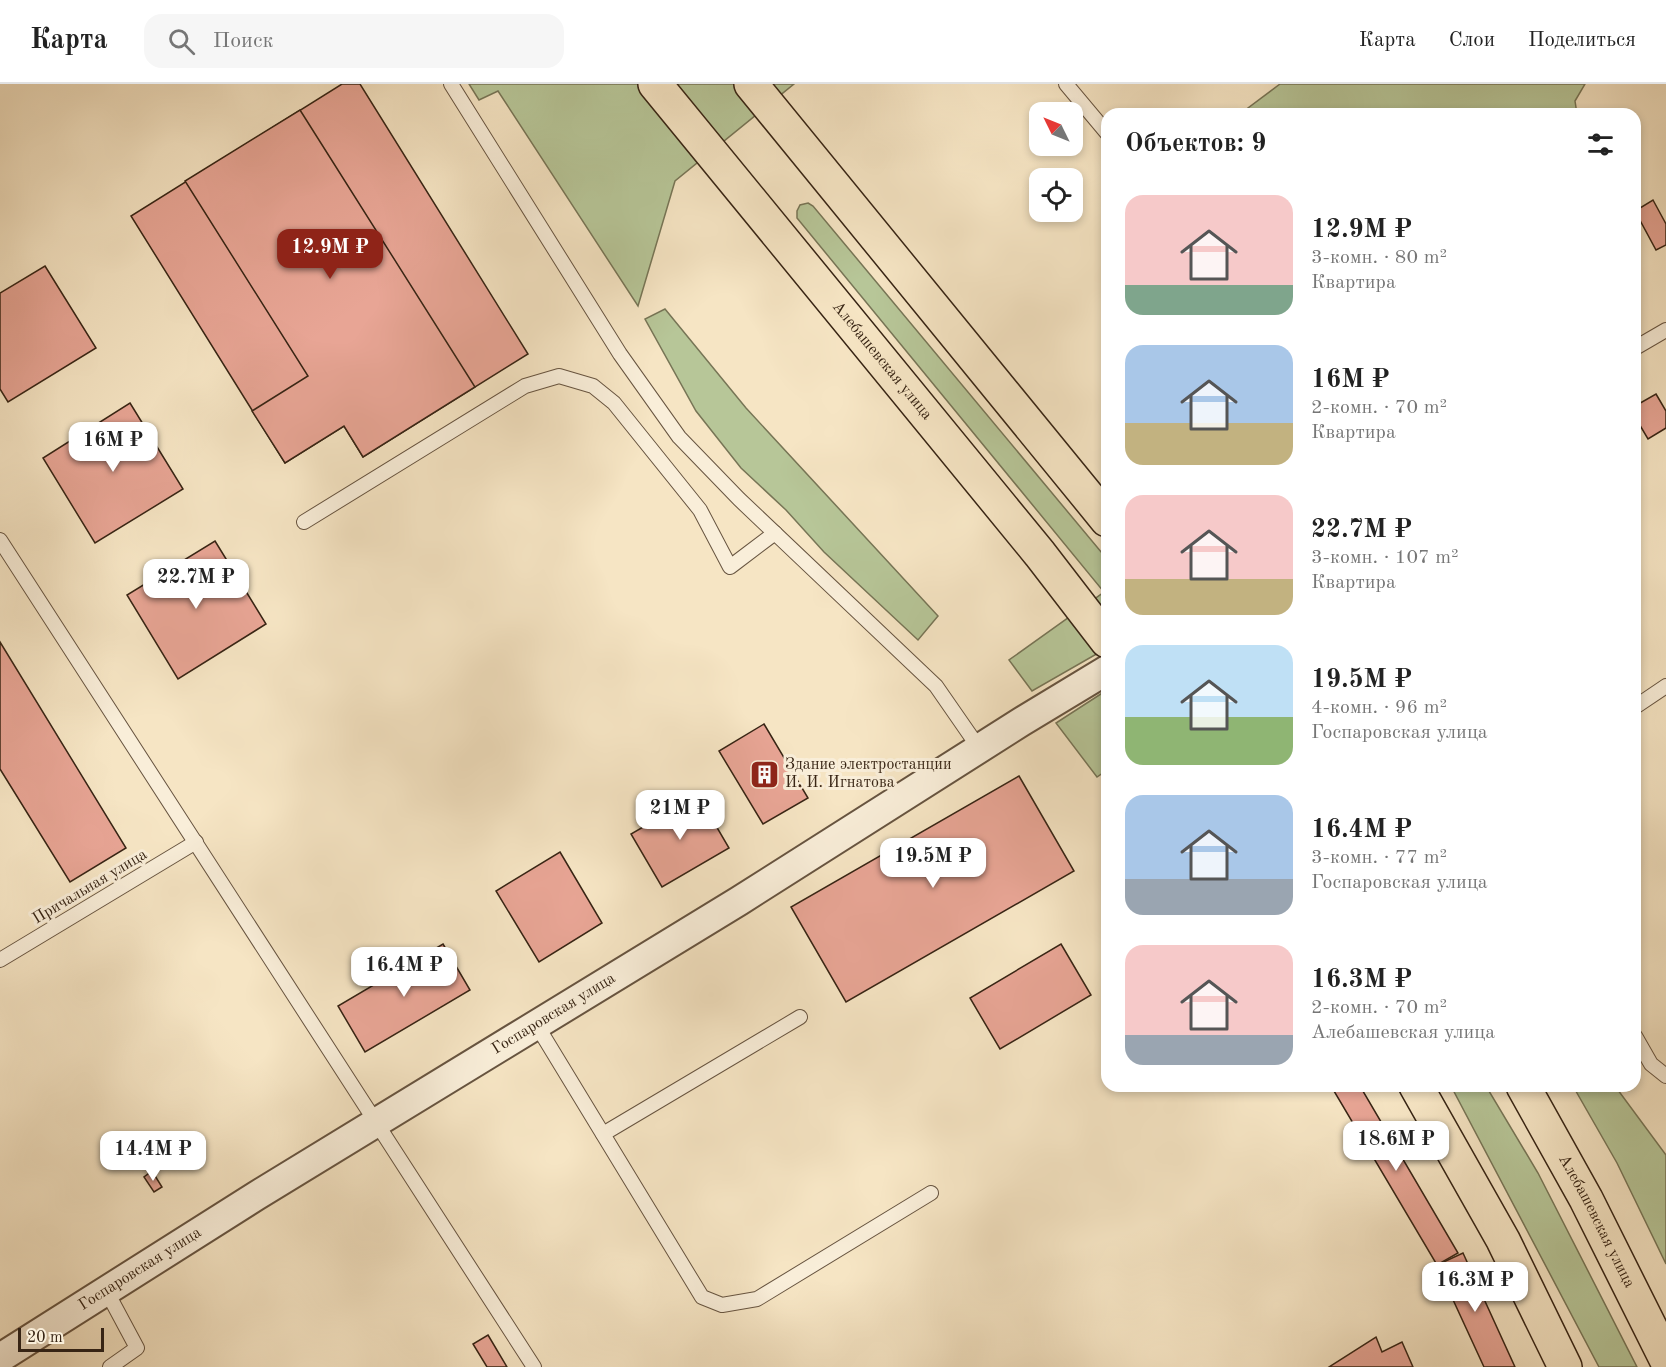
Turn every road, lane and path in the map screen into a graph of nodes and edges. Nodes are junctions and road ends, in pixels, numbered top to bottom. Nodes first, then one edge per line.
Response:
1 (451, 84) edge
2 (656, 84) edge
3 (750, 84) edge
4 (1066, 84) edge
5 (1101, 127) edge
6 (1666, 330) edge
7 (1641, 345) edge
8 (1101, 513) edge
9 (304, 522) dead end
10 (775, 533) junction
11 (0, 540) edge
12 (1101, 633) edge
13 (1101, 674) edge
14 (1666, 687) edge
15 (1641, 703) edge
16 (978, 748) junction
17 (196, 842) junction
18 (0, 960) edge
19 (800, 1017) dead end
20 (536, 1024) junction
21 (1641, 1046) edge
22 (1666, 1076) edge
23 (1419, 1092) edge
24 (1526, 1092) edge
25 (378, 1122) junction
26 (603, 1134) junction
27 (931, 1193) dead end
28 (107, 1292) junction
29 (0, 1358) edge
30 (1666, 1359) edge
31 (110, 1367) edge
32 (534, 1367) edge
33 (1565, 1367) edge

1 - 10 lane
2 - 12 main road, Алебашевская улица
3 - 8 main road
4 - 5 lane
6 - 7 lane
9 - 10 lane
10 - 16 lane
11 - 17 lane
13 - 16 street, Госпаровская улица
14 - 15 lane
16 - 20 street, Госпаровская улица
17 - 18 lane, Причальная улица
17 - 25 lane
19 - 26 lane
20 - 25 street, Госпаровская улица
20 - 26 lane
21 - 22 lane
23 - 33 main road
24 - 30 main road, Алебашевская улица
25 - 28 street, Госпаровская улица
25 - 32 lane
26 - 27 lane
28 - 29 street, Госпаровская улица
28 - 31 lane

